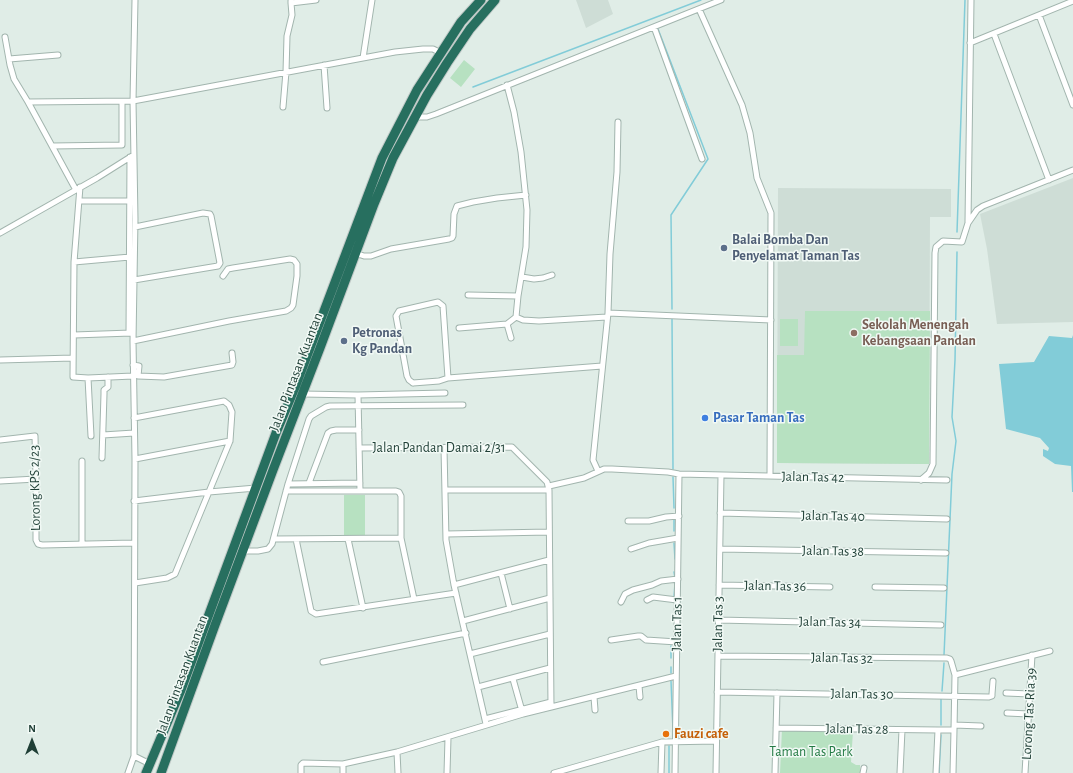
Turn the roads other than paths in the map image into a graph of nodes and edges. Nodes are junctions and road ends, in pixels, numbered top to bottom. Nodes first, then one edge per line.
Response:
1 (135, 0) edge
2 (316, 0) edge
3 (372, 0) edge
4 (481, 0) edge
5 (495, 0) edge
6 (721, 0) edge
7 (971, 0) edge
8 (291, 1) edge
9 (1073, 1) edge
10 (699, 9) junction
11 (1039, 15) junction
12 (654, 27) junction
13 (994, 34) junction
14 (5, 36) dead end
15 (970, 43) junction
16 (442, 53) junction
17 (58, 55) dead end
18 (363, 58) junction
19 (9, 60) junction
20 (324, 65) junction
21 (286, 72) junction
22 (507, 85) junction
23 (132, 101) junction
24 (28, 102) junction
25 (122, 102) junction
26 (1073, 105) edge
27 (283, 107) dead end
28 (327, 108) dead end
29 (415, 117) junction
30 (618, 122) dead end
31 (52, 146) junction
32 (132, 156) junction
33 (702, 158) dead end
34 (1073, 170) edge
35 (1049, 180) junction
36 (78, 189) junction
37 (526, 195) junction
38 (79, 201) junction
39 (130, 201) junction
40 (968, 223) junction
41 (135, 227) junction
42 (0, 233) edge
43 (356, 253) junction
44 (130, 257) junction
45 (74, 262) junction
46 (552, 275) dead end
47 (223, 276) dead end
48 (522, 277) junction
49 (134, 280) junction
50 (468, 295) dead end
51 (518, 296) junction
52 (607, 315) junction
53 (516, 317) junction
54 (771, 320) junction
55 (507, 324) junction
56 (459, 328) dead end
57 (131, 333) junction
58 (74, 335) junction
59 (511, 338) dead end
60 (133, 341) junction
61 (232, 353) dead end
62 (73, 358) junction
63 (0, 360) edge
64 (133, 366) junction
65 (602, 366) junction
66 (133, 376) junction
67 (108, 377) junction
68 (88, 378) junction
69 (448, 378) junction
70 (413, 383) junction
71 (445, 393) dead end
72 (302, 394) junction
73 (412, 394) junction
74 (358, 395) junction
75 (463, 405) dead end
76 (359, 407) junction
77 (134, 418) junction
78 (359, 430) junction
79 (134, 433) junction
80 (103, 435) junction
81 (91, 436) dead end
82 (0, 440) edge
83 (230, 441) junction
84 (359, 448) junction
85 (444, 448) junction
86 (102, 458) dead end
87 (135, 459) junction
88 (82, 461) dead end
89 (598, 471) junction
90 (679, 474) junction
91 (721, 475) junction
92 (770, 476) junction
93 (36, 479) junction
94 (921, 480) junction
95 (947, 480) dead end
96 (0, 481) edge
97 (309, 483) junction
98 (360, 483) junction
99 (288, 484) junction
100 (256, 488) junction
101 (549, 488) junction
102 (445, 490) junction
103 (286, 491) junction
104 (360, 491) junction
105 (209, 492) junction
106 (134, 501) junction
107 (720, 514) junction
108 (679, 516) junction
109 (947, 519) dead end
110 (628, 521) dead end
111 (549, 532) junction
112 (446, 534) junction
113 (348, 538) junction
114 (401, 538) junction
115 (678, 538) junction
116 (274, 539) junction
117 (296, 539) junction
118 (134, 543) junction
119 (82, 544) junction
120 (631, 549) dead end
121 (720, 549) junction
122 (243, 551) junction
123 (946, 553) dead end
124 (549, 560) junction
125 (500, 573) junction
126 (678, 579) junction
127 (135, 583) junction
128 (719, 584) junction
129 (454, 585) junction
130 (830, 587) dead end
131 (875, 587) dead end
132 (944, 588) dead end
133 (456, 593) junction
134 (550, 598) junction
135 (414, 599) junction
136 (647, 600) dead end
137 (677, 600) junction
138 (621, 602) dead end
139 (363, 608) junction
140 (510, 609) junction
141 (718, 620) junction
142 (463, 621) junction
143 (941, 624) dead end
144 (466, 633) junction
145 (550, 634) junction
146 (611, 640) dead end
147 (677, 642) junction
148 (1050, 651) dead end
149 (470, 654) junction
150 (1032, 655) junction
151 (718, 656) junction
152 (323, 662) dead end
153 (550, 668) junction
154 (955, 675) junction
155 (676, 676) junction
156 (513, 679) junction
157 (993, 681) dead end
158 (639, 686) junction
159 (478, 687) junction
160 (717, 692) junction
161 (777, 693) junction
162 (1006, 693) dead end
163 (1030, 694) junction
164 (955, 696) junction
165 (594, 697) junction
166 (640, 697) dead end
167 (551, 705) junction
168 (595, 710) dead end
169 (522, 712) junction
170 (1007, 713) dead end
171 (1029, 714) junction
172 (486, 722) junction
173 (981, 726) dead end
174 (776, 728) junction
175 (954, 728) junction
176 (902, 730) junction
177 (938, 730) junction
178 (448, 738) junction
179 (675, 741) junction
180 (716, 741) junction
181 (662, 742) junction
182 (397, 752) junction
183 (134, 756) junction
184 (150, 764) junction
185 (343, 764) junction
186 (128, 773) edge
187 (146, 773) edge
188 (161, 773) edge
189 (301, 773) edge
190 (343, 773) edge
191 (398, 773) edge
192 (447, 773) edge
193 (555, 773) edge
194 (661, 773) edge
195 (675, 773) edge
196 (716, 773) edge
197 (775, 773) edge
198 (900, 773) edge
199 (936, 773) edge
200 (953, 773) edge
201 (1025, 773) edge

1 - 23 street
2 - 8 street
3 - 18 street
4 - 16 highway, Jalan Pintasan Kuantan
5 - 29 highway, Jalan Pintasan Kuantan
6 - 10 street
7 - 15 street
8 - 21 street
9 - 11 street
10 - 12 street
10 - 54 street
11 - 13 street
11 - 26 street
12 - 22 street
12 - 33 street
13 - 15 street
13 - 35 street
14 - 19 street
15 - 40 street
16 - 18 street
16 - 100 highway, Jalan Pintasan Kuantan
17 - 19 street
18 - 20 street
19 - 24 street
20 - 21 street
20 - 28 street
21 - 23 street
21 - 27 street
22 - 29 street
22 - 37 street
23 - 25 street
23 - 32 street
24 - 25 street
24 - 31 street
25 - 31 street
29 - 43 highway, Jalan Pintasan Kuantan
30 - 52 street
31 - 36 street
32 - 36 street
32 - 39 street
32 - 41 street
34 - 35 street
35 - 40 street
36 - 38 street
36 - 42 street
37 - 43 street
37 - 48 street
38 - 39 street
38 - 45 street
39 - 44 street
40 - 94 street
41 - 49 street
41 - 49 street
43 - 72 highway, Jalan Pintasan Kuantan
44 - 45 street
44 - 57 street
45 - 58 street
46 - 48 street
47 - 60 street
48 - 51 street
49 - 57 street
50 - 51 street
51 - 53 street
52 - 53 street
52 - 54 street
52 - 65 street
53 - 55 street
54 - 92 street
55 - 56 street
55 - 59 street
57 - 58 street
57 - 60 street
58 - 62 street
60 - 64 street
61 - 64 street
62 - 63 street
62 - 68 street
64 - 66 street
65 - 69 street
65 - 89 street
66 - 67 street
66 - 77 street
67 - 68 street
67 - 80 street
68 - 81 street
69 - 70 street
69 - 70 street
70 - 73 street
71 - 73 street
72 - 74 street
72 - 122 highway, Jalan Pintasan Kuantan
73 - 74 street
74 - 76 street
75 - 76 street
76 - 78 street
76 - 99 street
77 - 79 street
77 - 83 street
78 - 84 street
78 - 97 street
79 - 80 street
79 - 87 street
80 - 86 street
82 - 93 street, Lorong KPS 2/23
83 - 87 street
83 - 105 street
84 - 85 street, Jalan Pandan Damai 2/31
84 - 98 street
85 - 101 street, Jalan Pandan Damai 2/31
85 - 102 street
87 - 106 street
88 - 119 street
89 - 90 street, Jalan Tas 42
89 - 101 street, Jalan Tas 42
90 - 91 street, Jalan Tas 42
90 - 108 street, Jalan Tas 1
91 - 92 street, Jalan Tas 42
91 - 107 street, Jalan Tas 3
92 - 94 street, Jalan Tas 42
93 - 96 street
93 - 119 street, Lorong KPS 2/23
94 - 95 street, Jalan Tas 42
97 - 98 street
97 - 99 street
98 - 104 street
99 - 103 street
100 - 105 street
100 - 184 highway, Jalan Pintasan Kuantan
101 - 102 street, Jalan Tas 42
101 - 111 street
102 - 112 street
103 - 104 street
103 - 116 street
104 - 114 street
105 - 106 street
105 - 127 street
106 - 118 street
107 - 109 street, Jalan Tas 40
107 - 121 street, Jalan Tas 3
108 - 110 street
108 - 115 street, Jalan Tas 1
111 - 112 street
111 - 124 street
112 - 129 street
113 - 114 street
113 - 117 street
113 - 139 street
114 - 135 street
115 - 120 street
115 - 126 street, Jalan Tas 1
116 - 117 street
116 - 122 street
117 - 139 street
118 - 119 street
118 - 127 street
121 - 123 street, Jalan Tas 38
121 - 128 street, Jalan Tas 3
122 - 188 highway, Jalan Pintasan Kuantan
124 - 125 street
124 - 134 street
125 - 129 street
125 - 140 street
126 - 137 street, Jalan Tas 1
126 - 138 street
127 - 183 street
128 - 130 street, Jalan Tas 36
128 - 141 street, Jalan Tas 3
129 - 133 street
131 - 132 street
133 - 135 street
133 - 142 street
134 - 140 street
134 - 145 street
135 - 139 street
136 - 137 street
137 - 147 street, Jalan Tas 1
140 - 142 street
141 - 143 street, Jalan Tas 34
141 - 151 street, Jalan Tas 3
142 - 144 street
144 - 149 street
144 - 152 street
145 - 149 street
145 - 153 street
146 - 147 street
147 - 155 street, Jalan Tas 1
148 - 150 street
149 - 159 street
150 - 154 street
150 - 163 street, Lorong Tas Ria 39
151 - 154 street, Jalan Tas 32
151 - 160 street, Jalan Tas 3
153 - 156 street
153 - 167 street
154 - 164 street
155 - 158 street
155 - 179 street, Jalan Tas 1
156 - 159 street
156 - 169 street
157 - 164 street, Jalan Tas 30
158 - 165 street
158 - 166 street
159 - 172 street
160 - 161 street, Jalan Tas 30
160 - 180 street, Jalan Tas 3
161 - 164 street, Jalan Tas 30
161 - 174 street
162 - 163 street
163 - 171 street, Lorong Tas Ria 39
164 - 175 street
165 - 167 street
165 - 168 street
167 - 169 street
169 - 172 street
170 - 171 street
171 - 201 street, Lorong Tas Ria 39
172 - 178 street
173 - 175 street, Jalan Tas 28
174 - 176 street, Jalan Tas 28
174 - 197 street
175 - 177 street, Jalan Tas 28
175 - 200 street
176 - 177 street, Jalan Tas 28
176 - 198 street
177 - 199 street
178 - 182 street
178 - 192 street
179 - 180 street
179 - 181 street
179 - 195 street, Jalan Tas 1
180 - 196 street, Jalan Tas 3
181 - 193 street
181 - 194 street
182 - 185 street
182 - 191 street
183 - 184 street
183 - 186 street
184 - 187 highway, Jalan Pintasan Kuantan
185 - 189 street
185 - 190 street

